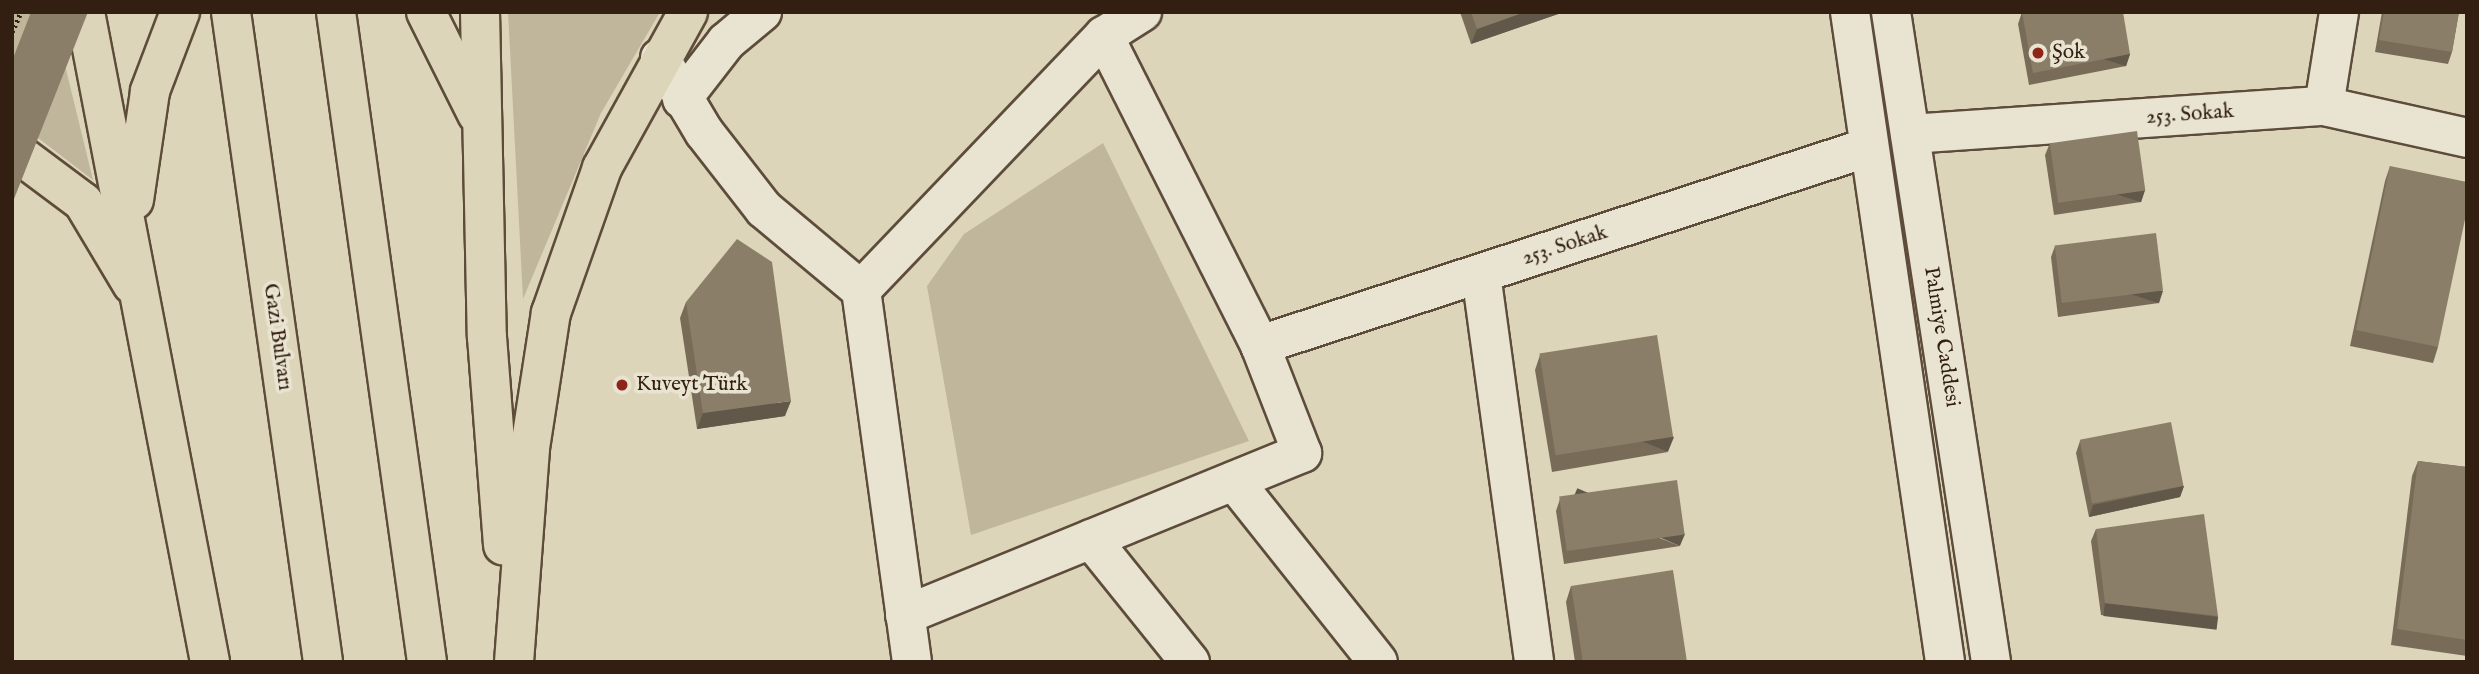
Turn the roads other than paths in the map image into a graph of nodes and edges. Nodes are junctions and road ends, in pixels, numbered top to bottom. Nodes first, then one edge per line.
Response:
1 (85, 12) edge
2 (180, 12) edge
3 (232, 12) edge
4 (336, 12) edge
5 (426, 12) edge
6 (480, 12) edge
7 (688, 12) edge
8 (762, 12) edge
9 (1142, 12) edge
10 (1850, 12) edge
11 (1891, 12) edge
12 (2339, 12) edge
13 (1104, 36) junction
14 (660, 58) junction
15 (682, 99) junction
16 (2324, 106) junction
17 (483, 125) junction
18 (1910, 134) junction
19 (2467, 138) edge
20 (1869, 147) junction
21 (12, 149) edge
22 (130, 226) junction
23 (1481, 274) junction
24 (861, 290) junction
25 (146, 307) junction
26 (1260, 345) junction
27 (1234, 481) junction
28 (1091, 540) junction
29 (905, 615) junction
30 (206, 661) edge
31 (323, 662) edge
32 (427, 662) edge
33 (513, 662) edge
34 (912, 662) edge
35 (1190, 662) edge
36 (1378, 662) edge
37 (1534, 662) edge
38 (1945, 662) edge
39 (1991, 662) edge

1 - 22 highway
2 - 22 highway
3 - 31 highway, Gazi Bulvarı
4 - 32 highway
5 - 17 highway
6 - 17 highway
7 - 14 highway
8 - 15 street
9 - 13 street
10 - 20 street, Palmiye Caddesi
11 - 18 street, Palmiye Caddesi
12 - 16 street
13 - 24 street
13 - 26 street
14 - 15 street
14 - 33 highway
15 - 24 street
16 - 18 street, 253. Sokak
16 - 19 street, 253. Sokak
17 - 33 highway
18 - 39 street, Palmiye Caddesi
20 - 23 street, 253. Sokak
20 - 38 street, Palmiye Caddesi
21 - 25 highway
22 - 25 highway
23 - 26 street, 253. Sokak
23 - 37 street
24 - 29 street
25 - 30 highway
26 - 27 street
27 - 28 street
27 - 36 street
28 - 29 street
28 - 35 street
29 - 34 street

